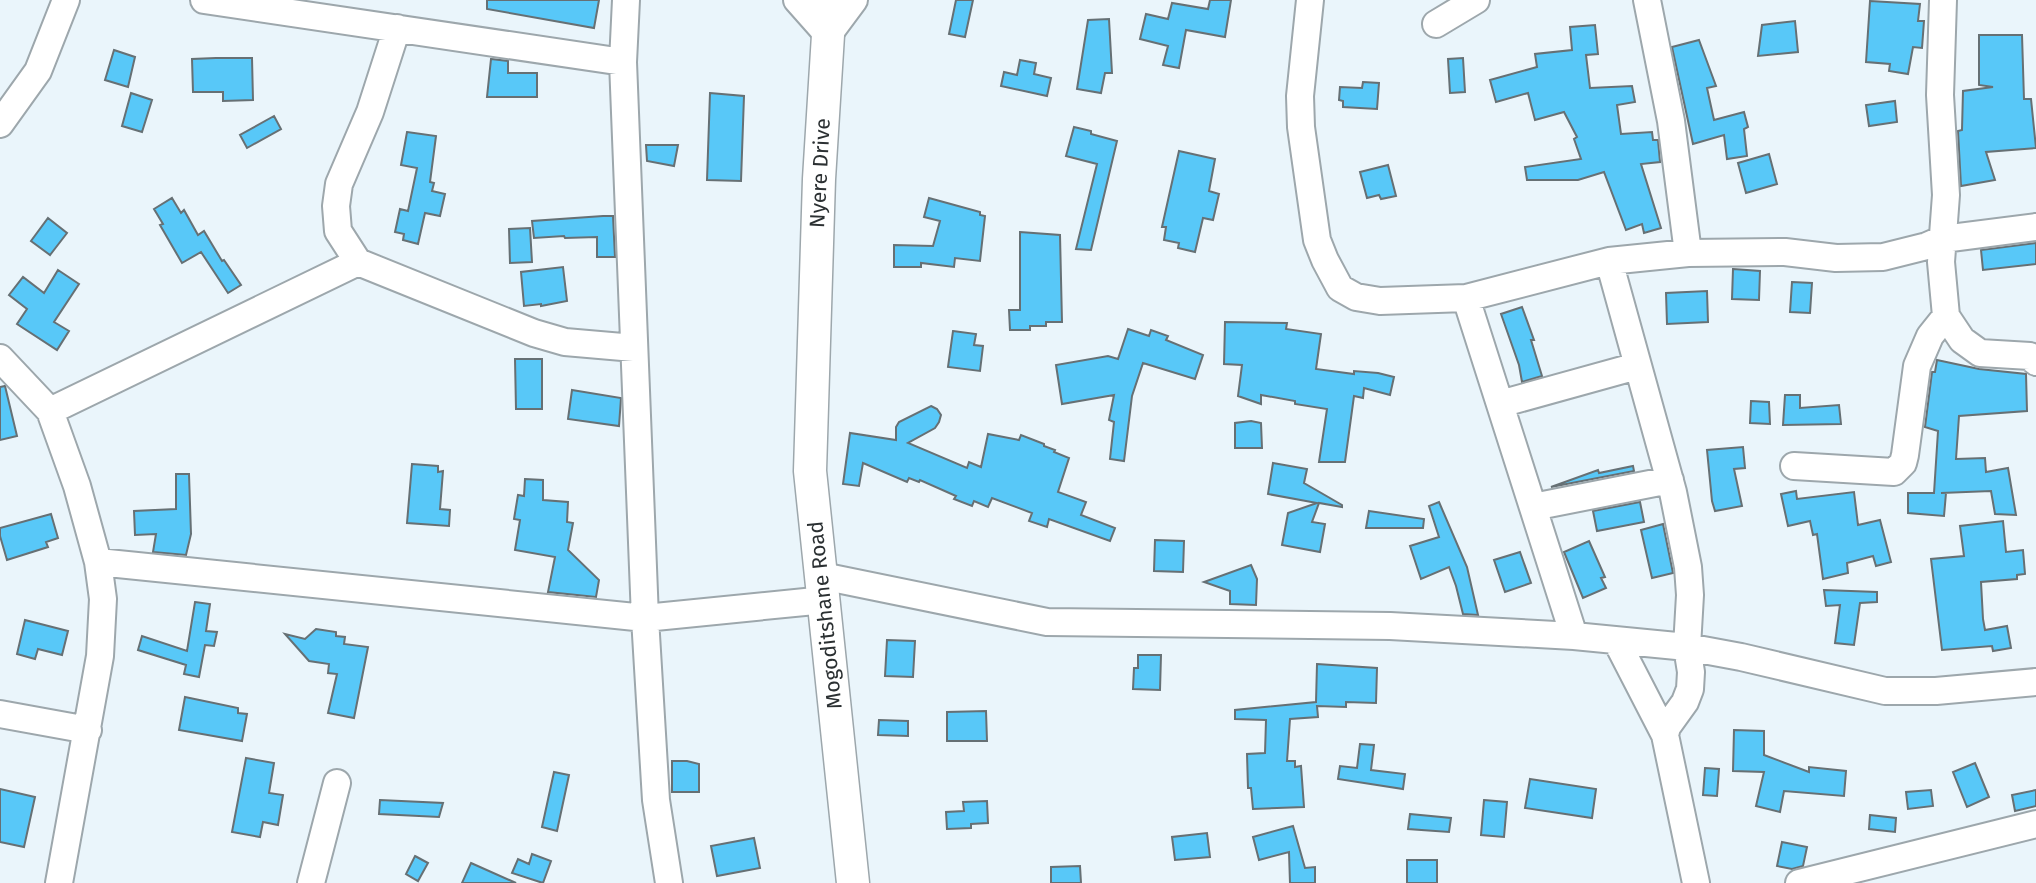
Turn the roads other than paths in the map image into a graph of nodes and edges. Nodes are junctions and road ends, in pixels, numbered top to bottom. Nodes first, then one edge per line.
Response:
1 (65, 0) edge
2 (204, 0) edge
3 (626, 0) edge
4 (797, 0) edge
5 (826, 0) edge
6 (854, 0) edge
7 (1310, 0) edge
8 (1476, 0) edge
9 (1647, 0) edge
10 (1943, 0) edge
11 (1436, 24) dead end
12 (397, 28) junction
13 (828, 35) junction
14 (622, 62) junction
15 (0, 124) edge
16 (2036, 226) edge
17 (1943, 239) junction
18 (1688, 253) junction
19 (1609, 261) junction
20 (358, 262) junction
21 (1466, 298) junction
22 (1946, 316) junction
23 (812, 346) joint
24 (634, 348) junction
25 (0, 358) edge
26 (2036, 362) edge
27 (1637, 366) junction
28 (1500, 404) junction
29 (50, 411) junction
30 (1794, 466) dead end
31 (1670, 480) junction
32 (1533, 506) junction
33 (98, 562) junction
34 (823, 588) junction
35 (645, 618) junction
36 (1574, 636) junction
37 (1616, 640) junction
38 (1687, 647) junction
39 (2036, 682) edge
40 (0, 714) edge
41 (88, 730) junction
42 (1665, 735) junction
43 (337, 782) dead end
44 (2036, 824) edge
45 (59, 883) edge
46 (311, 883) edge
47 (669, 883) edge
48 (853, 883) edge
49 (1696, 883) edge
50 (1799, 883) edge

1 - 15 street
2 - 12 street
3 - 14 street
4 - 13 street
5 - 13 main road, Nyere Drive
6 - 13 street
7 - 21 street
8 - 11 street
9 - 18 street
10 - 17 street
12 - 14 street
12 - 20 street
13 - 23 main road, Nyere Drive
14 - 24 street
16 - 17 street
17 - 18 street
17 - 22 street
18 - 19 street
19 - 21 street
19 - 27 street
20 - 24 street
20 - 29 street
21 - 28 street
22 - 26 street
22 - 30 street
23 - 34 main road, Mogoditshane Road
24 - 35 street
25 - 29 street
27 - 28 street
27 - 31 street
28 - 32 street
29 - 33 street
31 - 32 street
31 - 38 street
32 - 36 street
33 - 35 street
33 - 41 street
34 - 35 street
34 - 36 street
34 - 48 main road, Mogoditshane Road
35 - 47 street
36 - 37 street
37 - 38 street
37 - 42 street
38 - 39 street
38 - 42 street
40 - 41 street
41 - 45 street
42 - 49 street
43 - 46 street
44 - 50 street

